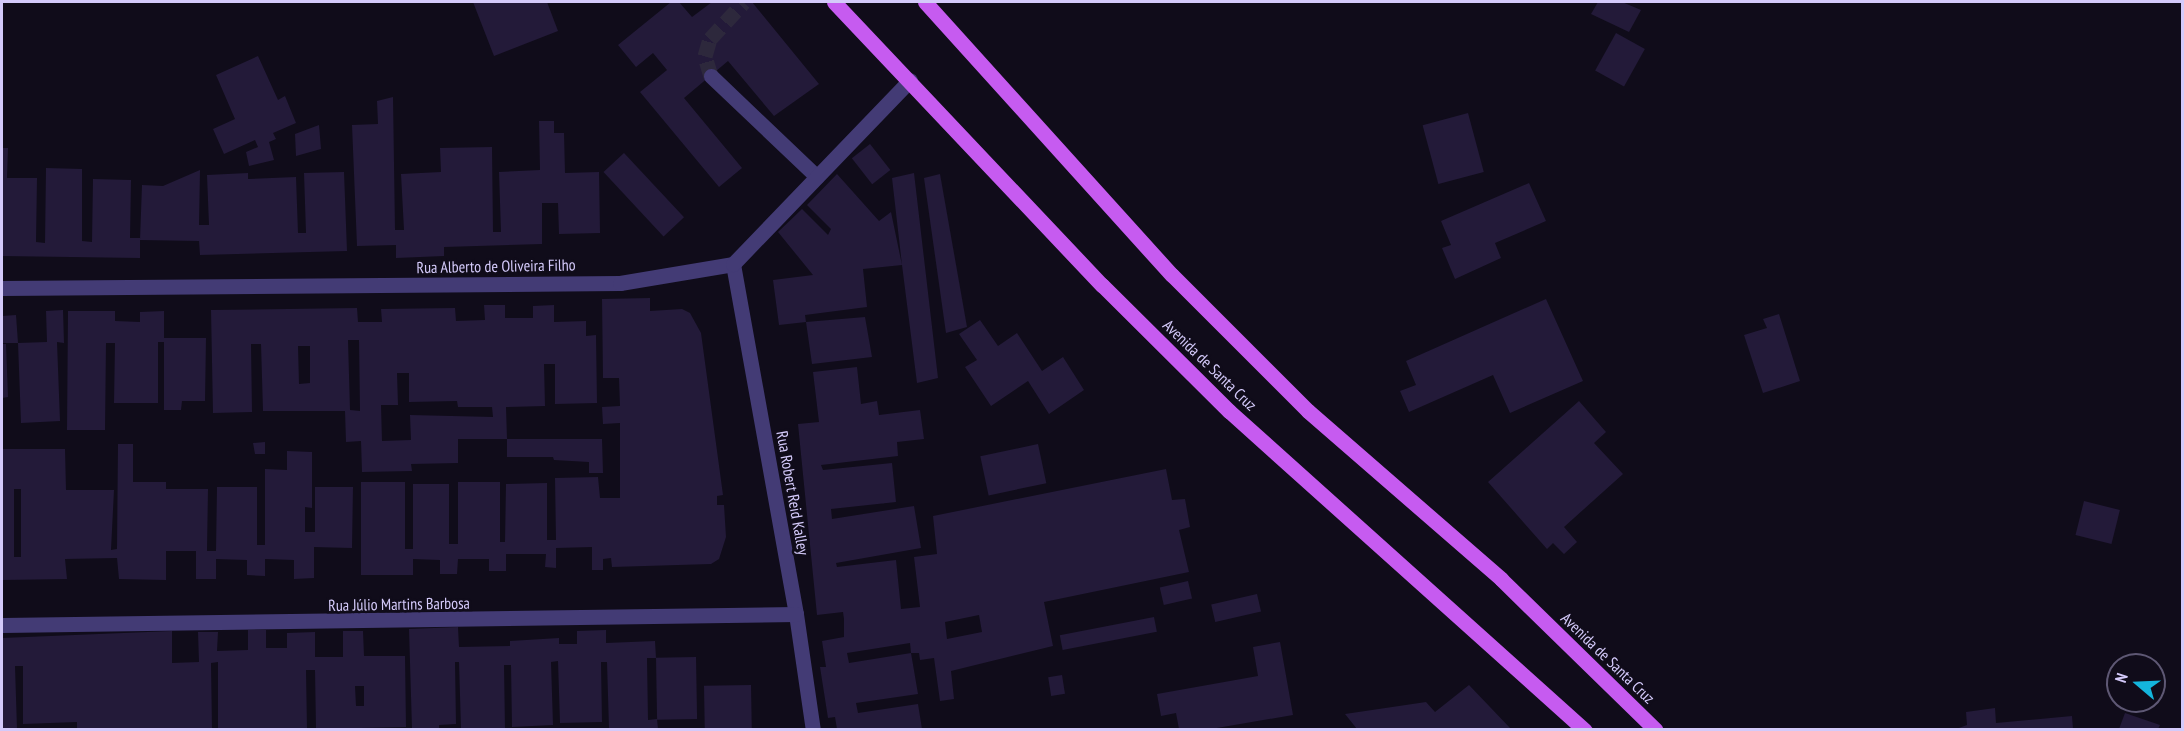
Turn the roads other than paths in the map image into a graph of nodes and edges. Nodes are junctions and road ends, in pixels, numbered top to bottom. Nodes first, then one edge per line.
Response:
1 (834, 2) edge
2 (924, 2) edge
3 (711, 76) tunnel mouth
4 (910, 80) junction
5 (817, 177) junction
6 (733, 264) junction
7 (2, 288) edge
8 (796, 614) junction
9 (2, 625) edge
10 (813, 729) edge
11 (1586, 729) edge
12 (1656, 729) edge

1 - 4 main road, Avenida de Santa Cruz
2 - 12 main road, Avenida de Santa Cruz
3 - 5 street
4 - 5 street
4 - 11 main road, Avenida de Santa Cruz
5 - 6 street
6 - 7 street, Rua Alberto de Oliveira Filho
6 - 8 street, Rua Robert Reid Kalley
8 - 9 street, Rua Júlio Martins Barbosa
8 - 10 street, Rua Robert Reid Kalley

